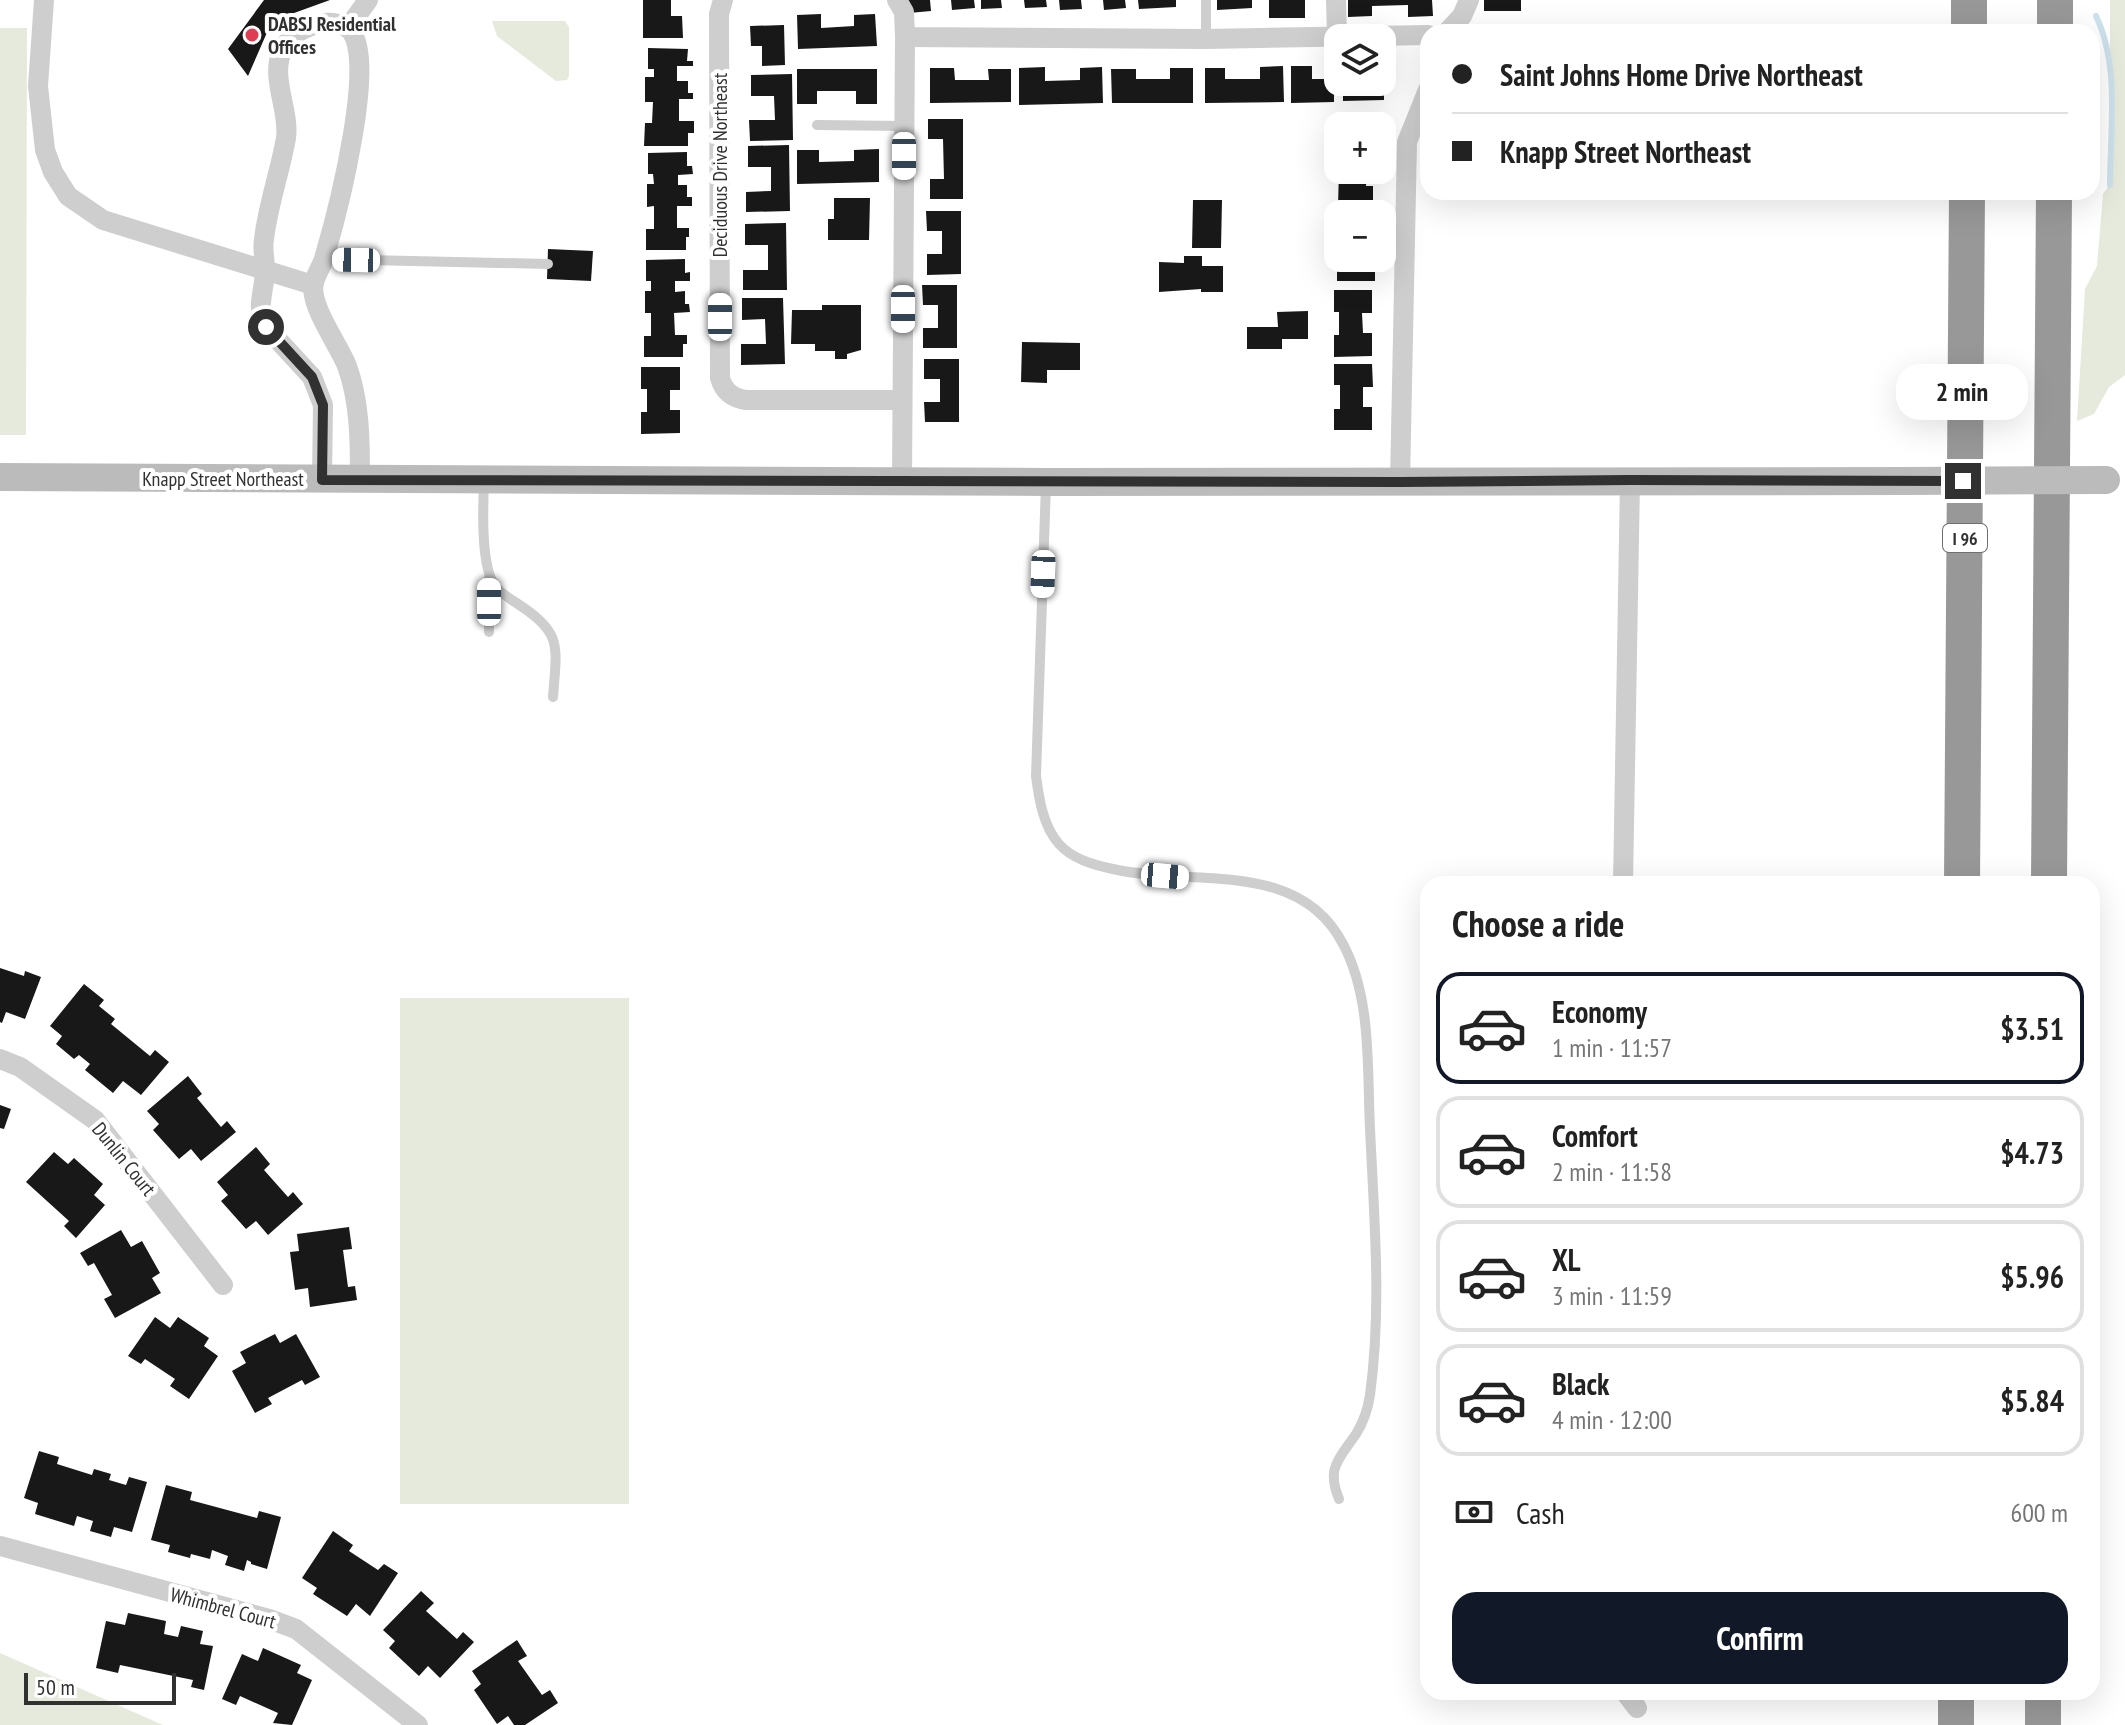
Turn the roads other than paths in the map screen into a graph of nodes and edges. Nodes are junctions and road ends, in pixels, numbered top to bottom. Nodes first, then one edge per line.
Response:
1 (44, 0) edge
2 (368, 0) edge
3 (723, 0) edge
4 (897, 0) edge
5 (1206, 0) edge
6 (1336, 0) edge
7 (1469, 0) edge
8 (1969, 0) edge
9 (2055, 0) edge
10 (1337, 24) edge
11 (1457, 24) edge
12 (1969, 24) edge
13 (2055, 24) edge
14 (348, 28) junction
15 (1396, 35) edge
16 (1420, 35) edge
17 (1324, 36) edge
18 (905, 37) junction
19 (1206, 39) junction
20 (1420, 110) edge
21 (817, 125) dead end
22 (904, 126) junction
23 (1967, 200) edge
24 (2054, 200) edge
25 (324, 259) junction
26 (548, 264) dead end
27 (265, 271) junction
28 (313, 285) junction
29 (902, 400) junction
30 (0, 477) edge
31 (360, 479) junction
32 (484, 479) junction
33 (322, 480) junction
34 (1630, 480) junction
35 (2115, 480) edge
36 (902, 481) junction
37 (1046, 482) junction
38 (1400, 482) junction
39 (489, 571) junction
40 (489, 632) dead end
41 (553, 697) dead end
42 (1623, 876) edge
43 (1962, 876) edge
44 (2049, 876) edge
45 (0, 1059) edge
46 (223, 1285) dead end
47 (1339, 1499) dead end
48 (0, 1546) edge
49 (1956, 1700) edge
50 (2043, 1700) edge
51 (418, 1725) edge
52 (1956, 1725) edge
53 (2043, 1725) edge

1 - 27 street
2 - 14 street
3 - 29 street, Deciduous Drive Northeast
4 - 18 street
5 - 19 lane
6 - 10 street
7 - 11 street
8 - 12 highway
9 - 13 highway
14 - 25 street
14 - 27 street
15 - 16 street
17 - 19 street
18 - 19 street
18 - 22 street
20 - 38 street
21 - 22 lane
22 - 29 street
23 - 43 highway, I 96
24 - 44 highway
25 - 26 lane
25 - 28 street
27 - 28 street
27 - 33 street
28 - 31 street
29 - 36 street
30 - 33 main road, Knapp Street Northeast
31 - 32 main road, Knapp Street Northeast
31 - 33 main road, Knapp Street Northeast
32 - 36 main road, Knapp Street Northeast
32 - 39 lane
34 - 35 main road, Knapp Street Northeast, bridge
34 - 38 main road, Knapp Street Northeast
34 - 42 street
36 - 37 main road, Knapp Street Northeast
37 - 38 main road, Knapp Street Northeast
37 - 47 lane
39 - 40 lane
39 - 41 lane
45 - 46 street, Dunlin Court
48 - 51 street, Whimbrel Court
49 - 52 highway
50 - 53 highway

